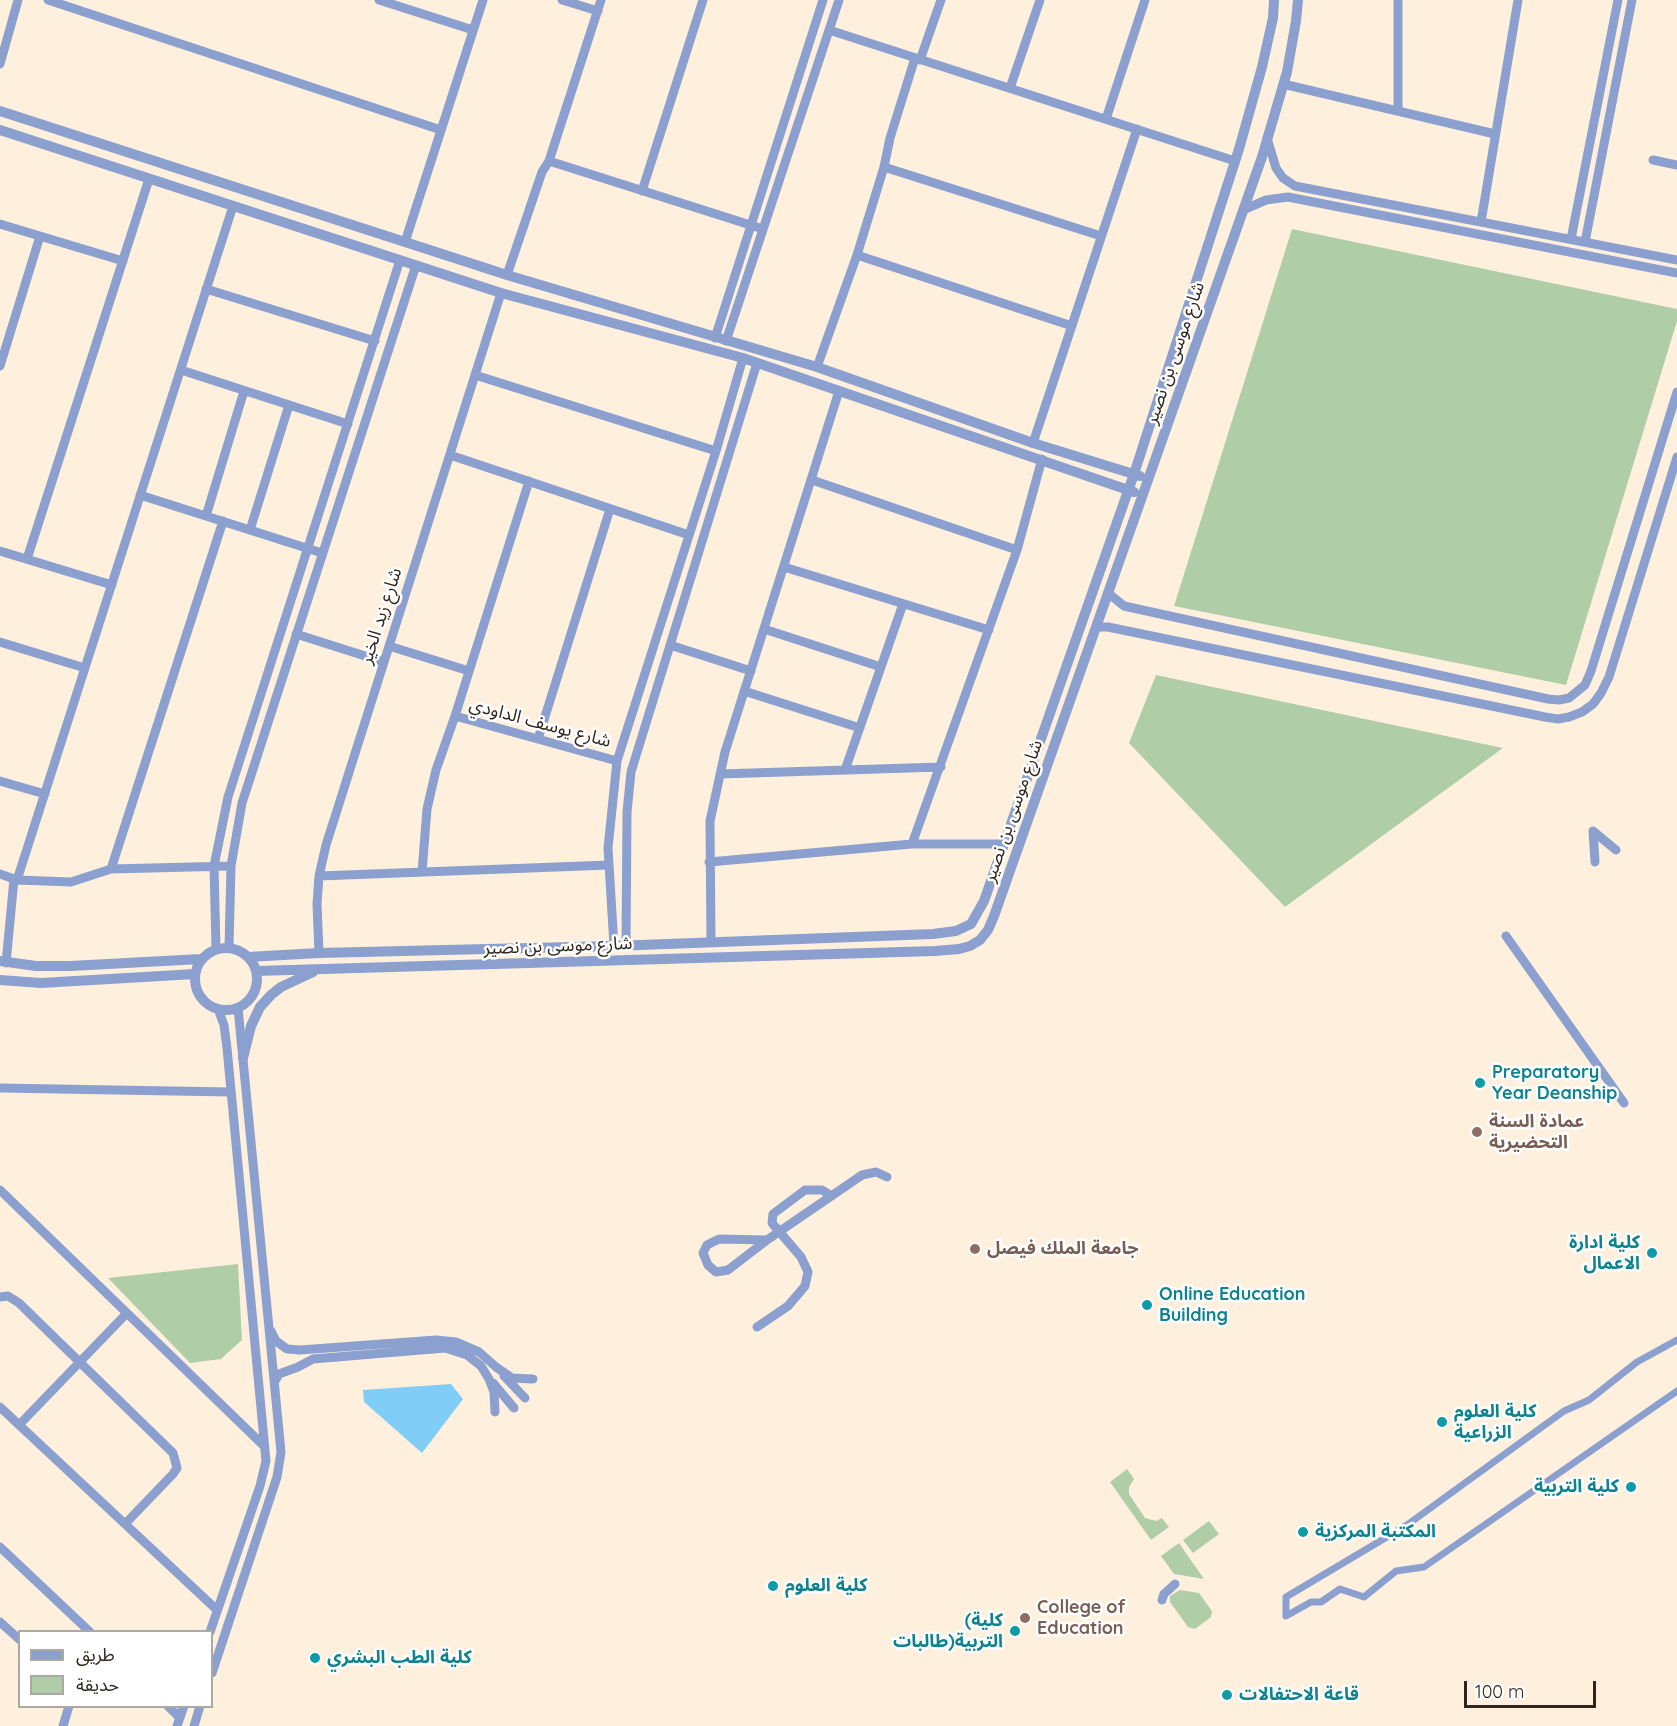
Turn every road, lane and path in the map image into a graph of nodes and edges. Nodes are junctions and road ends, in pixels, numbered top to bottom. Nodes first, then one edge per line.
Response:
1 (18, 0) edge
2 (48, 0) edge
3 (379, 0) edge
4 (483, 0) edge
5 (562, 0) edge
6 (601, 0) edge
7 (703, 0) edge
8 (823, 0) edge
9 (840, 0) edge
10 (940, 0) edge
11 (1040, 0) edge
12 (1145, 0) edge
13 (1274, 0) edge
14 (1298, 0) edge
15 (1398, 0) edge
16 (1518, 0) edge
17 (1618, 0) edge
18 (1632, 0) edge
19 (404, 4) edge
20 (598, 11) junction
21 (473, 30) junction
22 (830, 30) junction
23 (918, 59) junction
24 (0, 64) edge
25 (1283, 84) junction
26 (1010, 88) junction
27 (0, 111) edge
28 (1398, 111) junction
29 (1106, 119) junction
30 (1137, 129) junction
31 (0, 130) edge
32 (441, 130) junction
33 (1495, 134) junction
34 (1267, 138) junction
35 (1653, 160) dead end
36 (549, 161) junction
37 (1235, 161) junction
38 (1677, 165) edge
39 (884, 167) junction
40 (149, 179) junction
41 (642, 191) junction
42 (233, 206) junction
43 (1243, 210) junction
44 (1480, 222) junction
45 (0, 224) edge
46 (750, 225) junction
47 (763, 230) junction
48 (40, 236) junction
49 (1101, 236) junction
50 (1571, 239) junction
51 (405, 242) junction
52 (1585, 242) junction
53 (857, 255) junction
54 (400, 260) junction
55 (1677, 260) edge
56 (123, 261) junction
57 (416, 265) junction
58 (1677, 273) edge
59 (507, 275) junction
60 (206, 289) junction
61 (501, 293) junction
62 (1072, 326) junction
63 (721, 340) junction
64 (375, 341) junction
65 (743, 358) junction
66 (757, 363) junction
67 (0, 366) edge
68 (817, 367) junction
69 (181, 370) junction
70 (475, 375) junction
71 (244, 390) junction
72 (839, 391) junction
73 (1677, 392) edge
74 (289, 405) junction
75 (348, 424) junction
76 (1033, 442) junction
77 (716, 451) junction
78 (450, 455) junction
79 (1677, 457) edge
80 (1042, 459) junction
81 (1134, 474) junction
82 (1149, 478) junction
83 (812, 480) junction
84 (529, 481) junction
85 (1128, 490) junction
86 (140, 495) junction
87 (1143, 495) junction
88 (610, 509) junction
89 (206, 516) junction
90 (223, 521) junction
91 (250, 530) junction
92 (689, 535) junction
93 (309, 548) junction
94 (1017, 550) junction
95 (0, 551) edge
96 (322, 552) junction
97 (27, 559) junction
98 (784, 567) junction
99 (112, 585) junction
100 (1108, 593) junction
101 (903, 604) junction
102 (1096, 627) junction
103 (764, 628) junction
104 (988, 630) junction
105 (296, 634) junction
106 (0, 642) edge
107 (670, 645) junction
108 (389, 646) junction
109 (384, 662) junction
110 (881, 667) junction
111 (85, 668) junction
112 (648, 668) junction
113 (469, 671) junction
114 (751, 671) junction
115 (661, 672) junction
116 (744, 691) junction
117 (455, 716) junction
118 (860, 728) junction
119 (538, 739) junction
120 (617, 761) junction
121 (941, 767) junction
122 (845, 770) junction
123 (720, 774) junction
124 (0, 781) edge
125 (45, 794) junction
126 (912, 844) junction
127 (1004, 844) junction
128 (1616, 850) dead end
129 (709, 862) junction
130 (1595, 862) dead end
131 (609, 865) junction
132 (214, 866) junction
133 (231, 866) junction
134 (111, 869) junction
135 (422, 872) junction
136 (0, 874) edge
137 (319, 876) junction
138 (16, 879) junction
139 (1506, 936) dead end
140 (711, 942) junction
141 (614, 946) junction
142 (626, 946) junction
143 (229, 948) junction
144 (216, 949) junction
145 (319, 953) junction
146 (248, 957) junction
147 (201, 959) junction
148 (3, 962) edge
149 (318, 969) junction
150 (256, 971) junction
151 (195, 974) junction
152 (0, 981) edge
153 (238, 1008) junction
154 (218, 1009) junction
155 (243, 1058) junction
156 (0, 1088) edge
157 (231, 1092) junction
158 (1624, 1103) dead end
159 (887, 1177) dead end
160 (0, 1190) edge
161 (832, 1196) junction
162 (779, 1232) junction
163 (767, 1240) junction
164 (0, 1297) edge
165 (127, 1313) junction
166 (757, 1327) dead end
167 (269, 1329) junction
168 (1677, 1340) edge
169 (80, 1362) junction
170 (498, 1369) junction
171 (533, 1378) dead end
172 (489, 1379) junction
173 (274, 1381) junction
174 (1677, 1390) edge
175 (525, 1398) dead end
176 (0, 1407) edge
177 (514, 1408) dead end
178 (495, 1412) dead end
179 (20, 1425) junction
180 (264, 1446) junction
181 (125, 1524) junction
182 (0, 1547) edge
183 (1175, 1584) dead end
184 (1162, 1600) dead end
185 (217, 1610) junction
186 (0, 1622) edge
187 (88, 1630) edge
188 (211, 1630) edge
189 (18, 1638) edge
190 (213, 1670) edge
191 (69, 1708) edge
192 (169, 1708) edge
193 (184, 1708) edge
194 (200, 1708) edge
195 (178, 1722) edge
196 (63, 1726) edge
197 (194, 1726) edge

1 - 24 street
2 - 32 street
3 - 19 street
4 - 21 street
5 - 20 street
6 - 20 street
7 - 41 street
8 - 46 street
9 - 22 street
10 - 23 street
11 - 26 street
12 - 29 street
13 - 37 street, شارع موسى بن نصير
14 - 25 street, شارع موسى بن نصير
15 - 28 street
16 - 33 street
17 - 50 street
18 - 52 street
19 - 21 street
20 - 36 street
21 - 32 street
22 - 23 street
22 - 47 street
23 - 26 street
23 - 39 street
25 - 28 street
25 - 34 street, شارع موسى بن نصير
26 - 29 street
27 - 51 street
28 - 33 street
29 - 30 street
30 - 37 street
30 - 49 street
31 - 40 street
32 - 51 street
33 - 44 street
34 - 43 street, شارع موسى بن نصير
34 - 44 street
35 - 38 street
36 - 41 street
36 - 59 street
37 - 81 street, شارع موسى بن نصير
39 - 49 street
39 - 53 street
40 - 42 street
40 - 56 street
41 - 46 street
42 - 54 street
42 - 60 street
43 - 58 street
43 - 82 street, شارع موسى بن نصير
44 - 50 street
45 - 48 street
46 - 47 street
46 - 63 street
47 - 63 street
48 - 56 street
48 - 67 street
49 - 62 street
50 - 52 street
51 - 59 street
52 - 55 street
53 - 62 street
53 - 68 street
54 - 57 street
54 - 64 street
56 - 97 street
57 - 61 street
57 - 96 street
59 - 63 street
60 - 64 street
60 - 69 street
61 - 65 street
61 - 70 street, شارع زيد الخير
62 - 76 street
63 - 68 street
64 - 75 street
65 - 66 street
65 - 77 street
66 - 72 street
66 - 107 street
68 - 76 street
69 - 71 street
69 - 86 street
70 - 77 street
70 - 78 street, شارع زيد الخير
71 - 74 street
71 - 89 street
72 - 80 street
72 - 83 street
73 - 100 street
74 - 75 street
74 - 91 street
75 - 93 street
76 - 81 street
77 - 92 street
78 - 84 street
78 - 108 street, شارع زيد الخير
79 - 102 street
80 - 85 street
80 - 94 street
81 - 82 street
81 - 85 street, شارع موسى بن نصير
82 - 87 street, شارع موسى بن نصير
83 - 94 street
83 - 98 street
84 - 88 street
84 - 113 street
85 - 87 street
85 - 127 street, شارع موسى بن نصير
86 - 89 street
86 - 99 street
87 - 100 street, شارع موسى بن نصير
88 - 92 street
88 - 119 street
89 - 90 street
90 - 91 street
90 - 134 street
91 - 93 street
92 - 112 street
93 - 96 street
93 - 132 street
94 - 104 street
95 - 97 street
96 - 105 street
97 - 99 street
98 - 101 street
98 - 103 street
99 - 111 street
100 - 102 street, شارع موسى بن نصير
101 - 104 street
101 - 110 street
102 - 149 street, شارع موسى بن نصير
103 - 110 street
103 - 114 street
104 - 121 street
105 - 109 street
105 - 133 street
106 - 111 street
107 - 114 street
107 - 115 street
108 - 109 street, شارع زيد الخير
108 - 113 street
109 - 137 street, شارع زيد الخير
110 - 118 street
111 - 125 street
112 - 115 street
112 - 120 street
113 - 117 street
114 - 116 street
115 - 142 street
116 - 118 street
116 - 123 street
117 - 119 street, شارع يوسف الداودي
117 - 135 street
118 - 122 street
119 - 120 street, شارع يوسف الداودي
120 - 131 street
121 - 122 street
121 - 126 street
122 - 123 street
123 - 129 street
124 - 125 street
125 - 138 street
126 - 127 street
126 - 129 street
127 - 140 street, شارع موسى بن نصير
128 - 130 street
129 - 140 street
131 - 135 street
131 - 141 street
132 - 133 street
132 - 134 street
132 - 144 street
133 - 143 street
134 - 138 street
135 - 137 street
136 - 138 street
137 - 145 street, شارع زيد الخير
138 - 148 street
139 - 158 street
140 - 142 street, شارع موسى بن نصير
141 - 142 street, شارع موسى بن نصير
141 - 145 street, شارع موسى بن نصير
143 - 144 street
143 - 146 street
144 - 147 street
145 - 146 street, شارع موسى بن نصير
146 - 150 street
147 - 148 street
147 - 151 street
149 - 150 street, شارع موسى بن نصير
149 - 155 street
150 - 153 street
151 - 152 street
151 - 154 street
153 - 154 street
153 - 155 street
154 - 157 street
155 - 167 street
156 - 157 street
157 - 180 street
159 - 161 street
160 - 165 street
161 - 162 street
161 - 162 street
162 - 163 street
162 - 166 street
163 - 163 street
164 - 169 street
165 - 169 street
165 - 180 street
167 - 170 street
167 - 173 street
168 - 174 street
169 - 179 street
169 - 181 street
170 - 171 street
170 - 175 street
172 - 173 street
172 - 177 street
172 - 178 street
173 - 190 street
176 - 179 street
179 - 181 street
180 - 185 street
181 - 185 street
182 - 187 street
183 - 184 street
185 - 188 street
186 - 189 street
191 - 196 street
192 - 195 street
193 - 195 street
194 - 197 street

